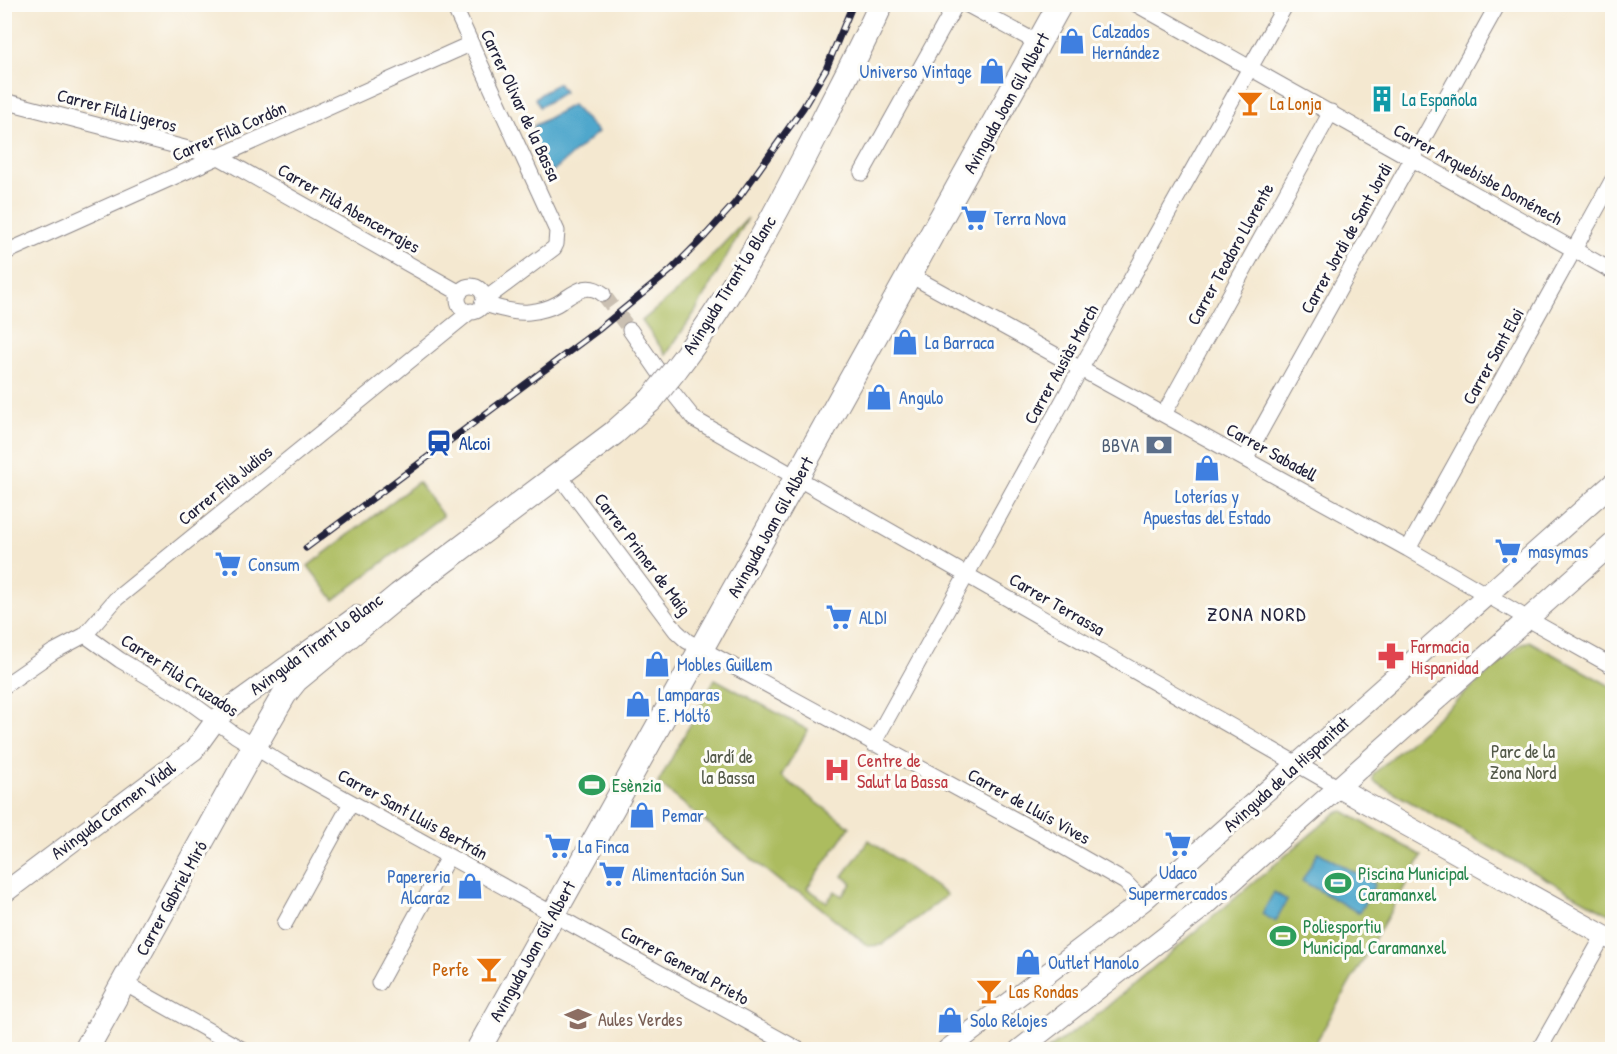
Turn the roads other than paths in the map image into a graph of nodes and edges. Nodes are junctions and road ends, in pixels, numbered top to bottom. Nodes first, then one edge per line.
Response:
1 (453, 4) edge
2 (882, 4) edge
3 (956, 4) edge
4 (966, 4) edge
5 (1060, 4) edge
6 (1136, 4) edge
7 (1286, 4) edge
8 (1498, 4) edge
9 (470, 44) junction
10 (1040, 44) junction
11 (1251, 69) junction
12 (4, 101) edge
13 (1331, 112) junction
14 (219, 157) junction
15 (1412, 159) junction
16 (862, 173) dead end
17 (1612, 181) edge
18 (554, 222) joint
19 (1574, 250) junction
20 (4, 253) edge
21 (1612, 271) edge
22 (910, 275) junction
23 (460, 293) junction
24 (603, 294) dead end
25 (479, 306) junction
26 (630, 330) tunnel mouth
27 (1081, 368) junction
28 (1164, 414) junction
29 (1245, 459) junction
30 (559, 475) junction
31 (797, 479) junction
32 (1612, 484) edge
33 (1612, 544) edge
34 (1408, 549) junction
35 (967, 575) junction
36 (423, 578) junction
37 (1487, 595) junction
38 (1528, 619) junction
39 (85, 635) junction
40 (702, 649) junction
41 (1612, 666) edge
42 (4, 686) edge
43 (215, 721) junction
44 (873, 744) junction
45 (254, 747) junction
46 (1298, 763) junction
47 (1339, 788) junction
48 (351, 803) junction
49 (448, 857) junction
50 (4, 893) edge
51 (1143, 901) junction
52 (553, 914) junction
53 (285, 923) dead end
54 (1608, 937) edge
55 (124, 983) junction
56 (379, 983) dead end
57 (86, 1050) edge
58 (243, 1050) edge
59 (478, 1050) edge
60 (799, 1050) edge
61 (947, 1050) edge
62 (1018, 1050) edge
63 (1539, 1050) edge

1 - 9 street, Carrer Olivar de la Bassa
2 - 30 main road, Avinguda Tirant lo Blanc, bridge
3 - 16 street
4 - 10 street
5 - 10 main road, Avinguda Joan Gil Albert
6 - 11 street, Carrer Arquebisbe Doménech
7 - 11 street, Carrer Ausiàs March
8 - 15 street, Carrer Jordi de Sant Jordi
9 - 14 street, Carrer Filà Cordón
9 - 18 street, Carrer Olivar de la Bassa
10 - 22 main road, Avinguda Joan Gil Albert
11 - 13 street, Carrer Arquebisbe Doménech
11 - 27 street, Carrer Ausiàs March
12 - 14 street, Carrer Filà Ligeros
13 - 15 street, Carrer Arquebisbe Doménech
13 - 28 street, Carrer Teodoro Llorente
14 - 20 street, Carrer Filà Cordón
14 - 23 street, Carrer Filà Abencerrajes
15 - 19 street, Carrer Arquebisbe Doménech
15 - 29 street, Carrer Jordi de Sant Jordi
17 - 19 street, Carrer Sant Eloi
18 - 25 street, Carrer Filà Judios
19 - 21 street, Carrer Arquebisbe Doménech
19 - 34 street, Carrer Sant Eloi
22 - 27 street, Carrer Sabadell
22 - 31 main road, Avinguda Joan Gil Albert
23 - 25 street
23 - 25 street
24 - 25 street
25 - 39 street, Carrer Filà Judios
26 - 31 street
27 - 28 street, Carrer Sabadell
27 - 35 street, Carrer Ausiàs March
28 - 29 street, Carrer Sabadell
29 - 34 street, Carrer Sabadell
30 - 36 main road, Avinguda Tirant lo Blanc
30 - 40 street, Carrer Primer de Maig
31 - 35 street, Carrer Terrassa
31 - 40 main road, Avinguda Joan Gil Albert
32 - 37 street, Avinguda de la Hispanitat
33 - 38 street
34 - 37 street, Carrer Sabadell
35 - 44 street, Carrer Ausiàs March
35 - 46 street, Carrer Terrassa
36 - 43 street, Avinguda Tirant lo Blanc
36 - 45 main road, Avinguda Tirant lo Blanc
37 - 38 street, Carrer Sabadell
37 - 46 street, Avinguda de la Hispanitat
38 - 41 street, Carrer Sabadell
38 - 47 street
39 - 42 street, Carrer Filà Judios
39 - 43 street, Carrer Filà Cruzados
40 - 44 street, Carrer de Lluís Vives
40 - 52 main road, Avinguda Joan Gil Albert
43 - 45 street, Carrer Filà Cruzados
43 - 50 street, Avinguda Carmen Vidal
44 - 51 street, Carrer de Lluís Vives
45 - 48 street, Carrer Sant Lluis Bertrán
45 - 55 main road, Carrer Gabriel Miró
46 - 47 street, Carrer Terrassa
46 - 51 street, Avinguda de la Hispanitat
47 - 54 street
47 - 62 street
48 - 49 street, Carrer Sant Lluis Bertrán
48 - 53 street
49 - 52 street, Carrer Sant Lluis Bertrán
49 - 56 street
51 - 61 street, Avinguda de la Hispanitat
52 - 59 main road, Avinguda Joan Gil Albert
52 - 60 street, Carrer General Prieto
54 - 63 street
55 - 57 main road, Carrer Gabriel Miró
55 - 58 street

